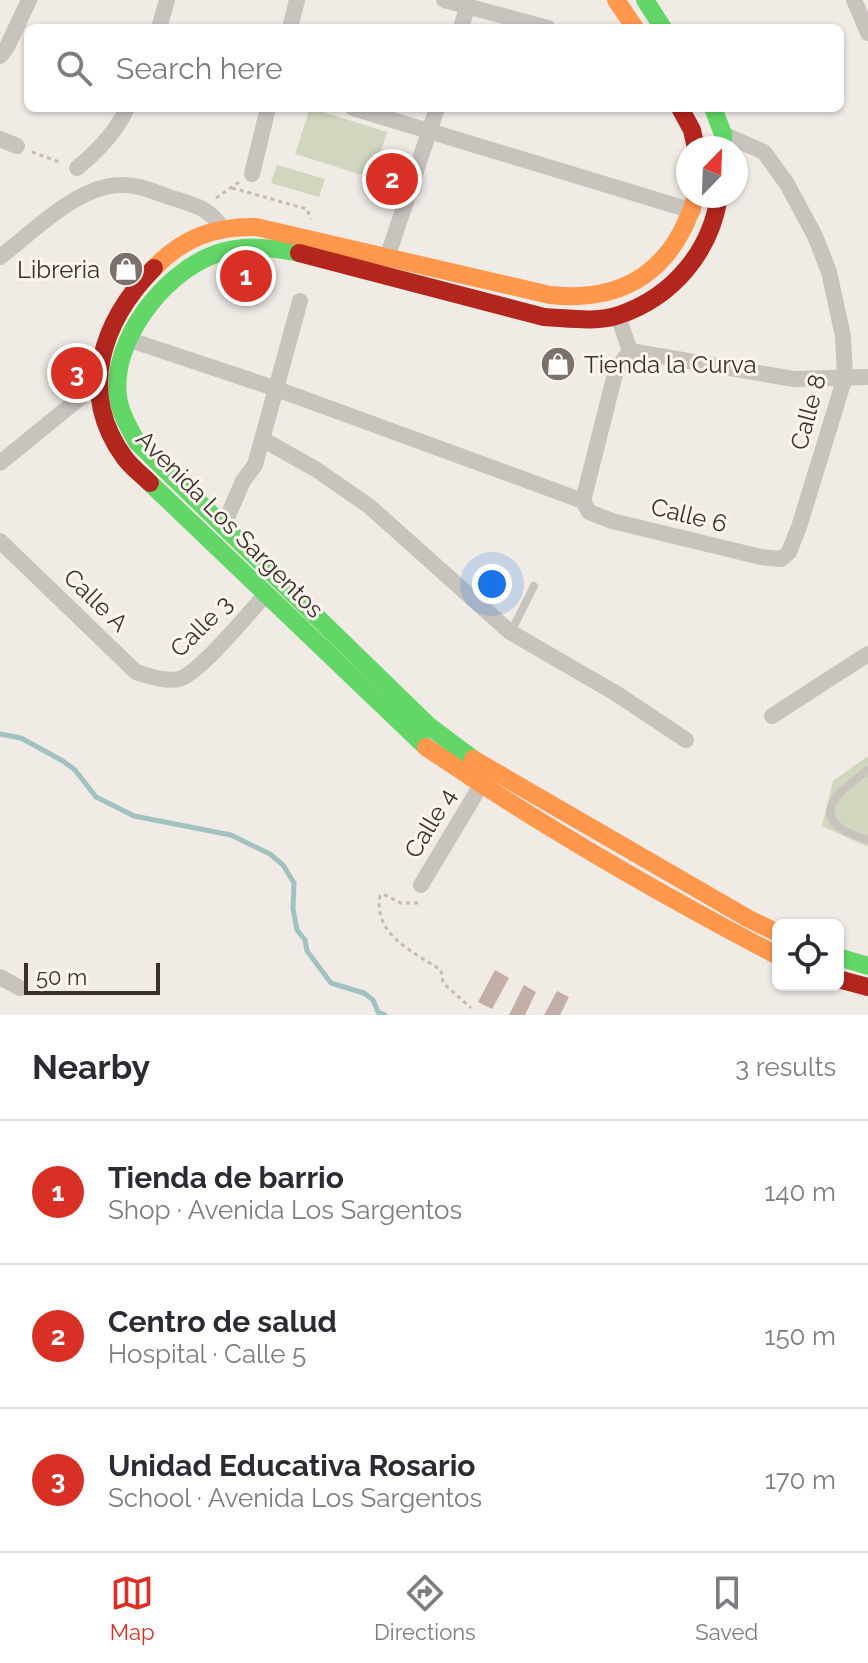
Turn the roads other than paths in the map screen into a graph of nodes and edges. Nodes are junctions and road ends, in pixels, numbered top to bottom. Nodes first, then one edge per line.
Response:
1 (29, 0) edge
2 (167, 0) edge
3 (297, 0) edge
4 (444, 0) edge
5 (616, 0) edge
6 (645, 0) edge
7 (854, 0) edge
8 (467, 8) junction
9 (160, 24) edge
10 (291, 24) edge
11 (462, 24) edge
12 (532, 24) edge
13 (632, 24) edge
14 (660, 24) edge
15 (868, 33) edge
16 (0, 56) edge
17 (125, 112) edge
18 (267, 112) edge
19 (367, 112) edge
20 (436, 112) edge
21 (682, 112) edge
22 (714, 112) edge
23 (430, 130) junction
24 (693, 136) edge
25 (721, 136) edge
26 (0, 139) edge
27 (17, 146) road end
28 (748, 148) edge
29 (77, 168) road end
30 (252, 174) road end
31 (676, 199) edge
32 (692, 208) edge
33 (717, 208) edge
34 (221, 227) junction
35 (306, 246) junction
36 (0, 257) edge
37 (387, 258) junction
38 (300, 301) dead end
39 (618, 316) junction
40 (130, 340) junction
41 (630, 351) junction
42 (845, 377) junction
43 (868, 377) edge
44 (118, 386) junction
45 (98, 388) junction
46 (274, 388) junction
47 (262, 439) junction
48 (0, 463) edge
49 (583, 501) junction
50 (224, 525) junction
51 (0, 541) edge
52 (209, 541) junction
53 (789, 552) joint
54 (534, 586) dead end
55 (265, 595) junction
56 (510, 632) junction
57 (868, 654) edge
58 (166, 680) joint
59 (772, 716) dead end
60 (686, 740) dead end
61 (868, 770) edge
62 (485, 777) junction
63 (868, 840) edge
64 (421, 885) road end
65 (772, 930) edge
66 (772, 953) edge
67 (844, 959) edge
68 (868, 966) edge
69 (0, 977) edge
70 (844, 981) edge
71 (868, 987) edge
72 (20, 988) dead end

1 - 16 street
2 - 9 street
3 - 10 street
4 - 8 street
5 - 13 main road
6 - 14 main road
7 - 15 street
8 - 11 street
8 - 12 street
17 - 29 street
18 - 30 street
19 - 23 street
20 - 23 street
21 - 24 main road
22 - 25 main road
23 - 31 street
23 - 37 street
26 - 27 street
28 - 42 street, Calle 8
32 - 37 main road, Avenida Los Sargentos
33 - 39 main road, Avenida Los Sargentos
34 - 35 main road, Avenida Los Sargentos
34 - 36 street
34 - 45 main road, Avenida Los Sargentos
35 - 37 main road, Avenida Los Sargentos
35 - 39 main road, Avenida Los Sargentos
35 - 40 main road, Avenida Los Sargentos
38 - 46 street
39 - 41 street
40 - 44 main road, Avenida Los Sargentos
40 - 46 street, Calle 6
41 - 42 street
41 - 49 street
42 - 43 street
42 - 53 street, Calle 8
44 - 45 main road
44 - 50 main road, Avenida Los Sargentos
45 - 48 street
45 - 52 main road, Avenida Los Sargentos
46 - 47 street
46 - 49 street, Calle 6
47 - 50 street
47 - 56 street
49 - 53 street, Calle 6
50 - 52 main road
50 - 62 main road, Avenida Los Sargentos
51 - 58 street, Calle A
52 - 55 main road, Avenida Los Sargentos
54 - 56 lane
55 - 58 street, Calle 3
55 - 62 main road, Avenida Los Sargentos
56 - 60 street
57 - 59 street
61 - 63 lane
62 - 64 street, Calle 4
62 - 65 main road, Avenida Los Sargentos
62 - 66 main road, Avenida Los Sargentos
67 - 68 main road
69 - 72 street
70 - 71 main road

